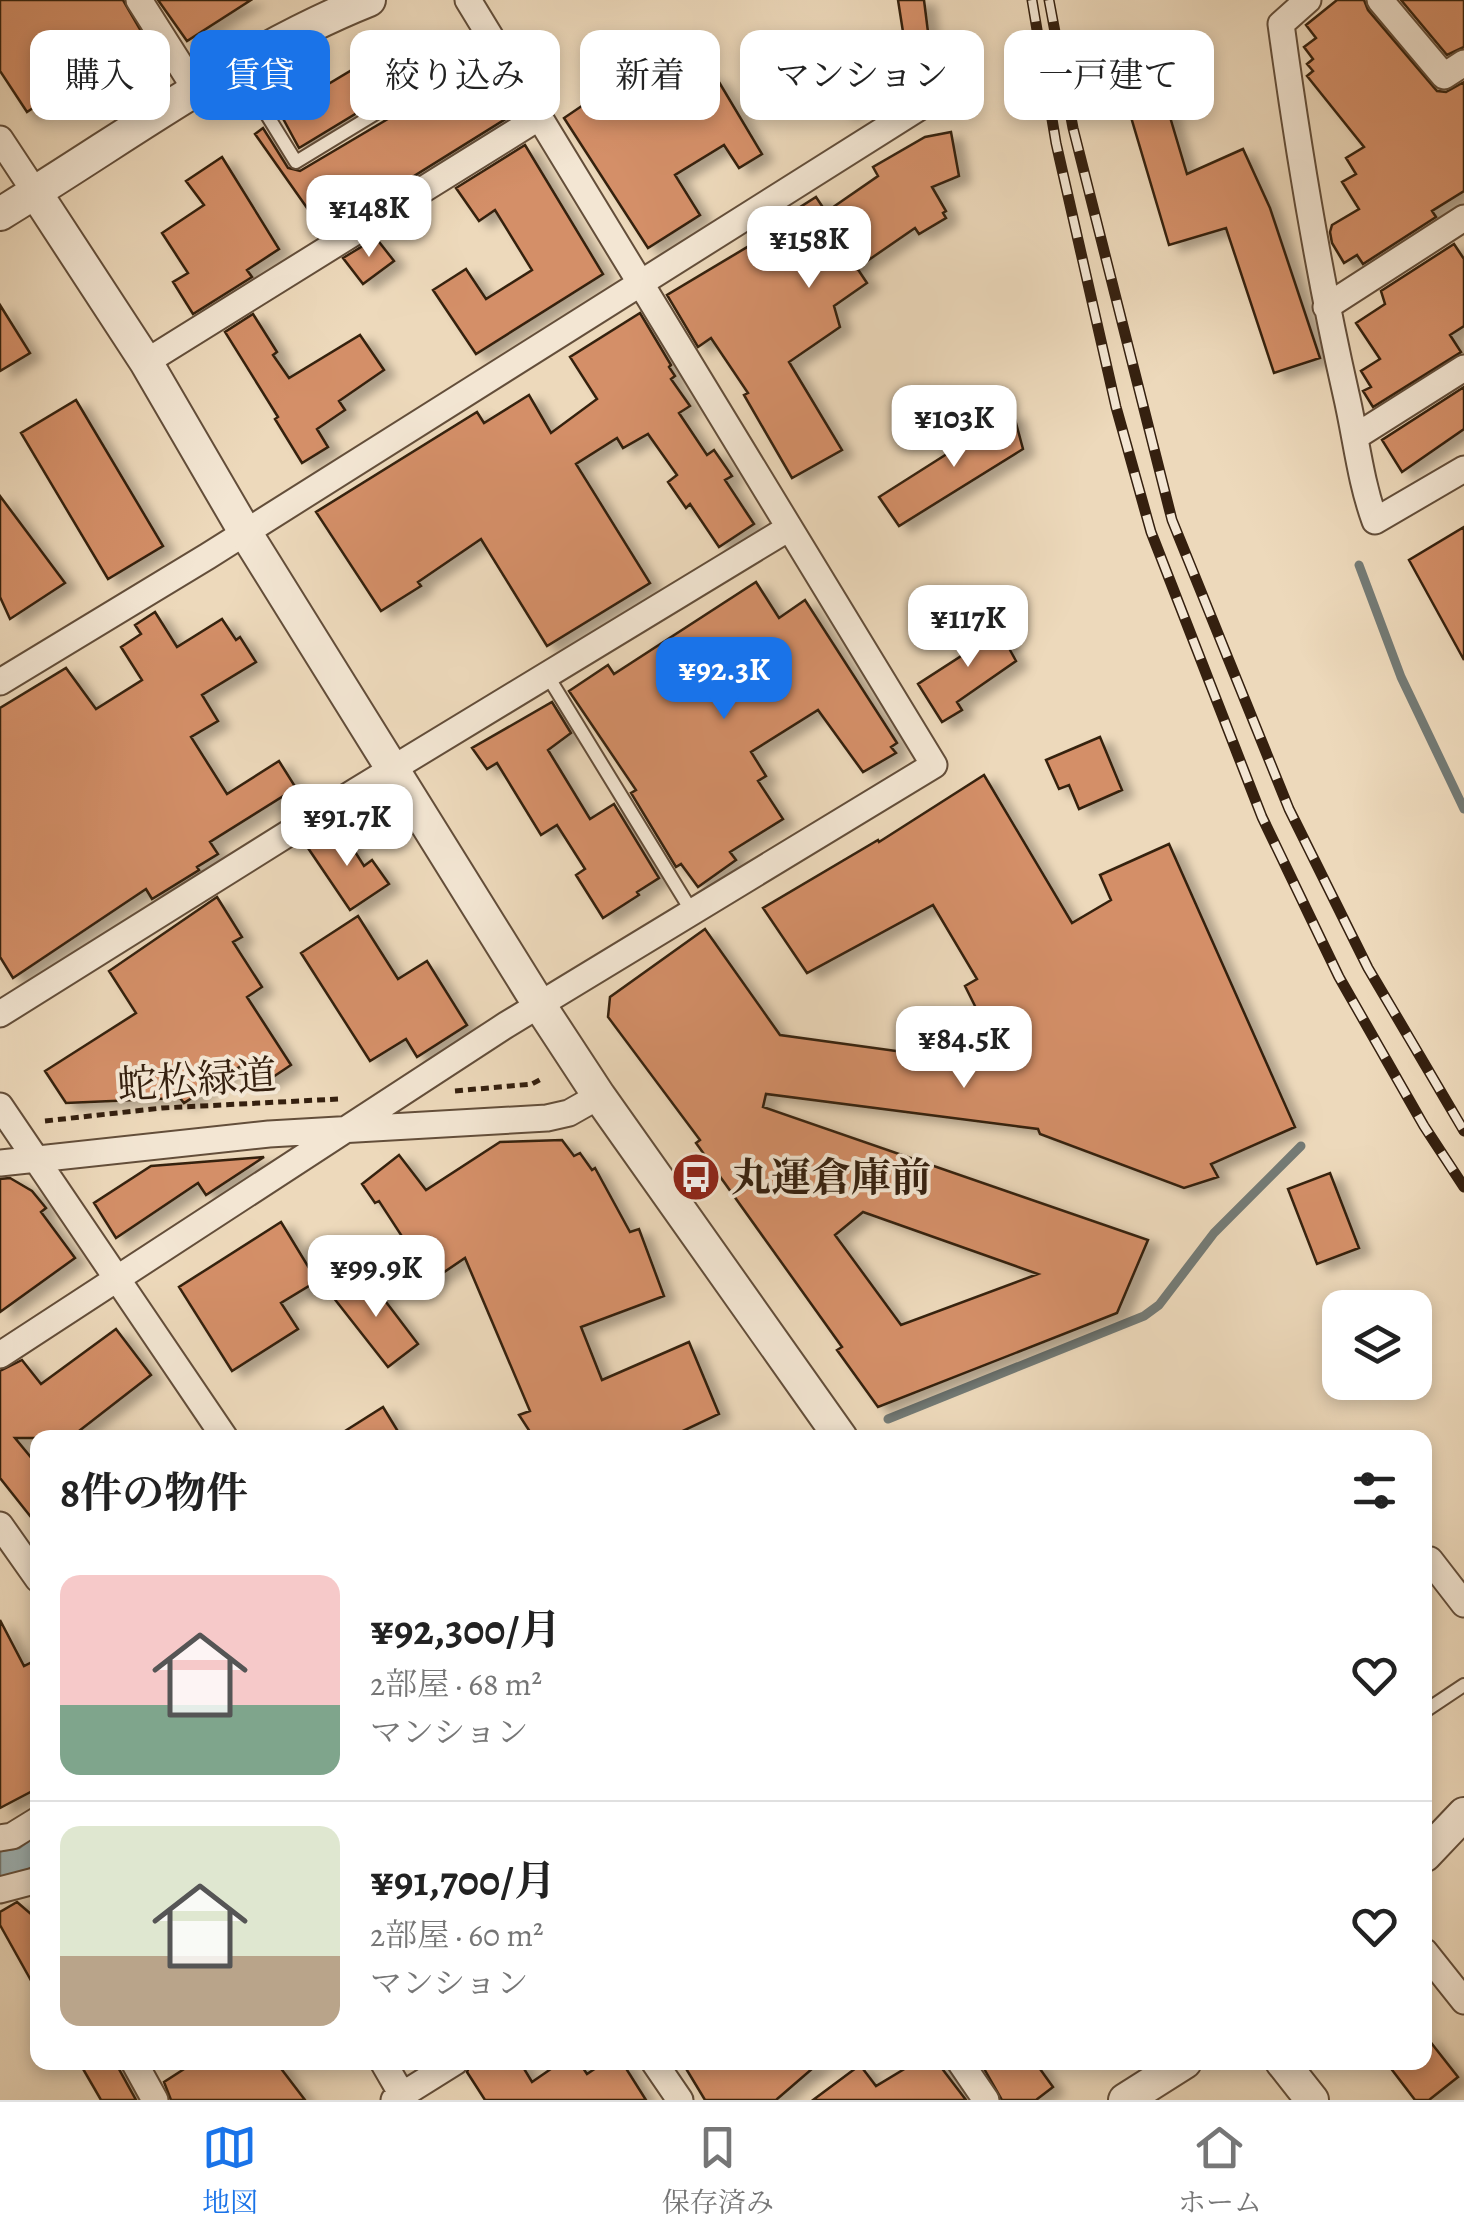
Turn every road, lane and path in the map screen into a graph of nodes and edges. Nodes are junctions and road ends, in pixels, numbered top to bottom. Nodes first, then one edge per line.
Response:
1 (139, 0) edge
2 (370, 0) edge
3 (468, 0) edge
4 (1308, 0) edge
5 (1380, 0) edge
6 (300, 30) edge
7 (486, 30) edge
8 (1464, 63) edge
9 (190, 81) edge
10 (190, 94) edge
11 (270, 120) edge
12 (365, 120) edge
13 (535, 120) edge
14 (539, 120) edge
15 (899, 120) edge
16 (0, 139) edge
17 (36, 192) junction
18 (0, 214) edge
19 (1464, 219) edge
20 (639, 282) junction
21 (1326, 308) junction
22 (146, 362) junction
23 (1464, 368) edge
24 (1356, 437) junction
25 (1464, 468) edge
26 (790, 528) junction
27 (246, 532) junction
28 (547, 674) junction
29 (0, 682) edge
30 (394, 768) junction
31 (691, 910) junction
32 (540, 1006) junction
33 (0, 1014) edge
34 (543, 1078) dead end
35 (442, 1091) dead end
36 (599, 1096) junction
37 (347, 1098) dead end
38 (0, 1106) edge
39 (33, 1122) dead end
40 (342, 1132) junction
41 (34, 1158) junction
42 (0, 1163) edge
43 (116, 1279) junction
44 (0, 1355) edge
45 (219, 1430) edge
46 (836, 1430) edge
47 (0, 1526) edge
48 (1432, 1563) edge
49 (30, 1568) edge
50 (1464, 1604) edge
51 (1464, 1685) edge
52 (1432, 1706) edge
53 (1464, 1814) edge
54 (30, 1825) edge
55 (0, 1838) edge
56 (1432, 1848) edge
57 (30, 1885) edge
58 (0, 1890) edge
59 (1432, 1961) edge
60 (1464, 2001) edge
61 (138, 2070) edge
62 (387, 2070) edge
63 (443, 2070) edge
64 (659, 2070) edge
65 (965, 2070) edge
66 (1172, 2070) edge
67 (1288, 2070) edge
68 (401, 2098) edge
69 (155, 2100) edge
70 (680, 2100) edge
71 (986, 2100) edge
72 (1125, 2100) edge
73 (1312, 2100) edge

1 - 9 street
2 - 6 street
3 - 7 street
4 - 21 street
5 - 8 street
10 - 17 street
11 - 12 lane
13 - 22 street
14 - 20 street
15 - 20 street
16 - 17 street
17 - 18 street
17 - 22 street
19 - 21 street
20 - 26 street
20 - 27 street
21 - 24 street
22 - 27 street
23 - 24 street
24 - 25 street
26 - 28 street
26 - 31 street
27 - 29 street
27 - 30 street
28 - 30 street
28 - 31 lane
30 - 32 street
30 - 33 street
31 - 32 street
32 - 36 street
32 - 40 street
34 - 35 path
36 - 40 street
36 - 46 street
37 - 39 path, 蛇松緑道
38 - 41 street
40 - 41 street
40 - 43 street
41 - 42 street
41 - 43 street
43 - 44 street
43 - 45 street
47 - 49 street
48 - 50 street
51 - 52 lane
53 - 56 street
54 - 55 street
57 - 58 street
59 - 60 street
61 - 69 street
62 - 68 street
63 - 68 street
64 - 70 street
65 - 71 street
66 - 72 street
67 - 73 street

